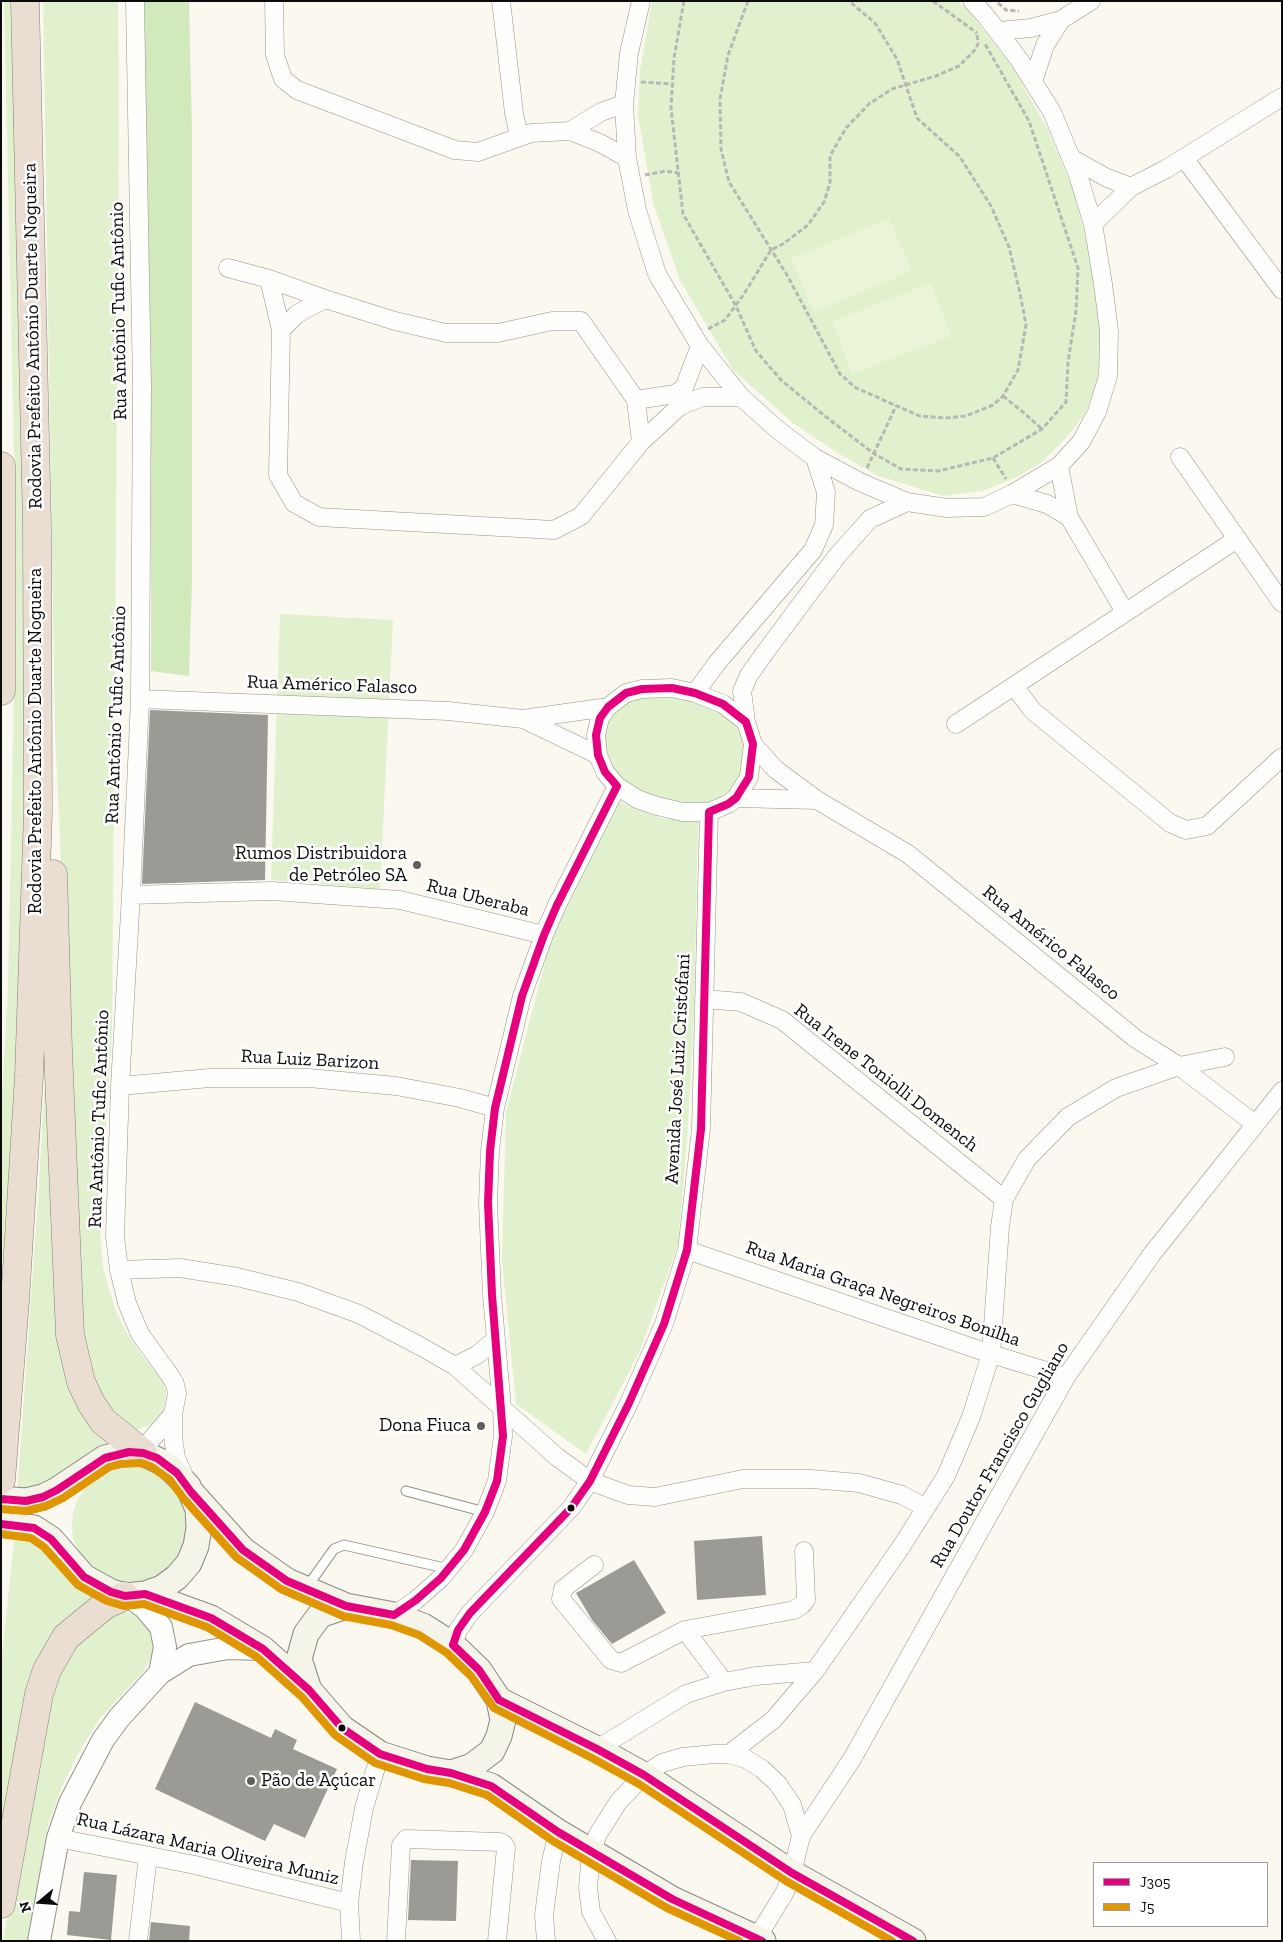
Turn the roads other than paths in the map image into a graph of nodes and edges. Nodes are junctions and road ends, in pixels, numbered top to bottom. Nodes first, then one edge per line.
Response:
1 (25, 1) edge
2 (134, 1) edge
3 (274, 1) edge
4 (501, 1) edge
5 (641, 1) edge
6 (972, 1) edge
7 (1091, 1) edge
8 (1061, 20) junction
9 (998, 31) junction
10 (1033, 82) junction
11 (1282, 97) edge
12 (624, 104) junction
13 (570, 131) junction
14 (519, 138) junction
15 (628, 158) junction
16 (1071, 158) junction
17 (1184, 158) junction
18 (1132, 187) junction
19 (1092, 224) junction
20 (228, 268) dead end
21 (269, 279) junction
22 (1282, 290) edge
23 (326, 299) junction
24 (280, 330) junction
25 (700, 346) junction
26 (741, 397) junction
27 (636, 400) junction
28 (677, 400) junction
29 (641, 442) junction
30 (1180, 457) dead end
31 (815, 458) junction
32 (1, 466) edge
33 (1060, 466) junction
34 (1012, 494) junction
35 (907, 502) junction
36 (1069, 517) junction
37 (1237, 539) junction
38 (804, 561) junction
39 (822, 576) junction
40 (1282, 603) edge
41 (1125, 612) junction
42 (2, 633) edge
43 (1, 638) edge
44 (37, 638) junction
45 (1014, 686) junction
46 (1, 691) edge
47 (696, 693) junction
48 (140, 699) junction
49 (608, 707) junction
50 (523, 719) junction
51 (746, 722) junction
52 (956, 724) dead end
53 (754, 744) junction
54 (598, 755) junction
55 (1282, 757) edge
56 (617, 786) junction
57 (736, 798) junction
58 (817, 800) junction
59 (708, 812) junction
60 (132, 895) junction
61 (544, 936) junction
62 (704, 998) junction
63 (1225, 1057) dead end
64 (1178, 1066) junction
65 (120, 1086) junction
66 (1282, 1091) edge
67 (495, 1108) junction
68 (1255, 1124) junction
69 (1004, 1199) junction
70 (687, 1250) junction
71 (119, 1270) junction
72 (496, 1339) junction
73 (991, 1354) junction
74 (455, 1366) junction
75 (1066, 1377) junction
76 (502, 1408) junction
77 (173, 1414) junction
78 (144, 1452) junction
79 (2, 1468) edge
80 (590, 1480) junction
81 (190, 1489) junction
82 (406, 1492) dead end
83 (1, 1499) edge
84 (926, 1508) junction
85 (486, 1512) junction
86 (1, 1524) edge
87 (804, 1551) dead end
88 (594, 1566) dead end
89 (449, 1569) junction
90 (306, 1589) junction
91 (133, 1595) junction
92 (346, 1606) junction
93 (394, 1615) junction
94 (686, 1630) junction
95 (453, 1645) junction
96 (263, 1648) junction
97 (815, 1671) junction
98 (160, 1673) junction
99 (724, 1682) junction
100 (310, 1690) junction
101 (499, 1700) junction
102 (597, 1749) junction
103 (380, 1754) junction
104 (729, 1754) junction
105 (451, 1773) junction
106 (644, 1775) junction
107 (558, 1832) junction
108 (801, 1836) junction
109 (58, 1838) junction
110 (591, 1853) junction
111 (148, 1856) junction
112 (792, 1873) junction
113 (349, 1902) junction
114 (1, 1904) edge
115 (759, 1940) edge
116 (39, 1941) edge
117 (138, 1941) edge
118 (351, 1941) edge
119 (396, 1941) edge
120 (496, 1941) edge
121 (546, 1941) edge
122 (607, 1941) edge
123 (913, 1941) edge

1 - 44 highway, Rodovia Prefeito Antônio Duarte Nogueira
2 - 48 street, Rua Antônio Tufic Antônio
3 - 14 street
4 - 14 street
5 - 12 street
6 - 9 street
7 - 8 street
8 - 9 street
8 - 10 street
9 - 10 street
10 - 16 street
11 - 17 street
12 - 13 street
12 - 15 street
13 - 14 street
13 - 15 street
15 - 25 street
16 - 18 street
16 - 19 street
17 - 18 street
17 - 22 street
18 - 19 street
19 - 33 street
20 - 21 street
21 - 23 street
21 - 24 street
23 - 24 street
23 - 27 street
24 - 29 street
25 - 26 street
25 - 28 street
26 - 28 street
26 - 31 street
27 - 28 street
27 - 29 street
28 - 29 street
30 - 37 street
31 - 35 street
31 - 38 street
32 - 42 highway, Rodovia Prefeito Antônio Duarte Nogueira
33 - 34 street
33 - 36 street
34 - 35 street
34 - 36 street
35 - 39 street
36 - 41 street
37 - 40 street
37 - 41 street
38 - 39 street
38 - 47 street
39 - 51 street
41 - 45 street
42 - 43 highway
42 - 46 highway, Rodovia Prefeito Antônio Duarte Nogueira
44 - 78 highway
44 - 79 highway, Rodovia Prefeito Antônio Duarte Nogueira
45 - 52 street
45 - 55 street
47 - 49 street
47 - 51 street
48 - 50 street, Rua Américo Falasco
48 - 60 street, Rua Antônio Tufic Antônio
49 - 50 street, Rua Américo Falasco
49 - 54 street
50 - 54 street, Rua Américo Falasco
51 - 53 street
53 - 57 street
53 - 58 street, Rua Américo Falasco
54 - 56 street
56 - 59 street
56 - 61 street
57 - 58 street, Rua Américo Falasco
57 - 59 street
58 - 64 street, Rua Américo Falasco
59 - 62 street, Avenida José Luiz Cristófani
60 - 61 street, Rua Uberaba
60 - 65 street, Rua Antônio Tufic Antônio
61 - 67 street
62 - 69 street, Rua Irene Toniolli Domench
62 - 70 street, Avenida José Luiz Cristófani
63 - 64 street
64 - 68 street, Rua Américo Falasco
64 - 69 street
65 - 67 street, Rua Luiz Barizon
65 - 71 street, Rua Antônio Tufic Antônio
66 - 68 street, Rua Doutor Francisco Gugliano
67 - 72 street
68 - 75 street, Rua Doutor Francisco Gugliano
69 - 73 street
70 - 73 street, Rua Maria Graça Negreiros Bonilha
70 - 80 street, Avenida José Luiz Cristófani
71 - 74 street
71 - 77 street, Rua Antônio Tufic Antônio
72 - 74 street
72 - 76 street
73 - 75 street, Rua Maria Graça Negreiros Bonilha
73 - 84 street
74 - 76 street
75 - 108 street, Rua Doutor Francisco Gugliano
76 - 80 street
76 - 85 street
77 - 78 street
77 - 81 street, Rua Antônio Tufic Antônio
78 - 81 main road
78 - 83 main road
80 - 84 street
80 - 95 street, Avenida José Luiz Cristófani
81 - 90 main road
81 - 91 main road
82 - 85 lane
84 - 97 street
85 - 89 street
86 - 91 main road
87 - 94 street
88 - 94 street
89 - 90 lane
89 - 93 street
90 - 92 main road
91 - 96 main road
91 - 98 street
91 - 114 highway
92 - 93 main road
92 - 100 main road
93 - 95 main road
94 - 99 street
95 - 101 main road
96 - 98 street
96 - 100 main road
97 - 99 street
97 - 104 street
98 - 109 street
99 - 102 street
100 - 103 main road
101 - 102 main road
101 - 105 main road
102 - 106 main road
103 - 105 main road
103 - 113 street
104 - 106 street
104 - 108 street
105 - 107 main road
106 - 110 street
106 - 112 main road
107 - 110 main road
107 - 121 street
108 - 112 street
109 - 111 street, Rua Lázara Maria Oliveira Muniz
109 - 116 street
110 - 115 main road
110 - 122 street
111 - 113 street, Rua Lázara Maria Oliveira Muniz
111 - 117 street
112 - 115 street
112 - 123 main road
113 - 118 street
119 - 120 street

